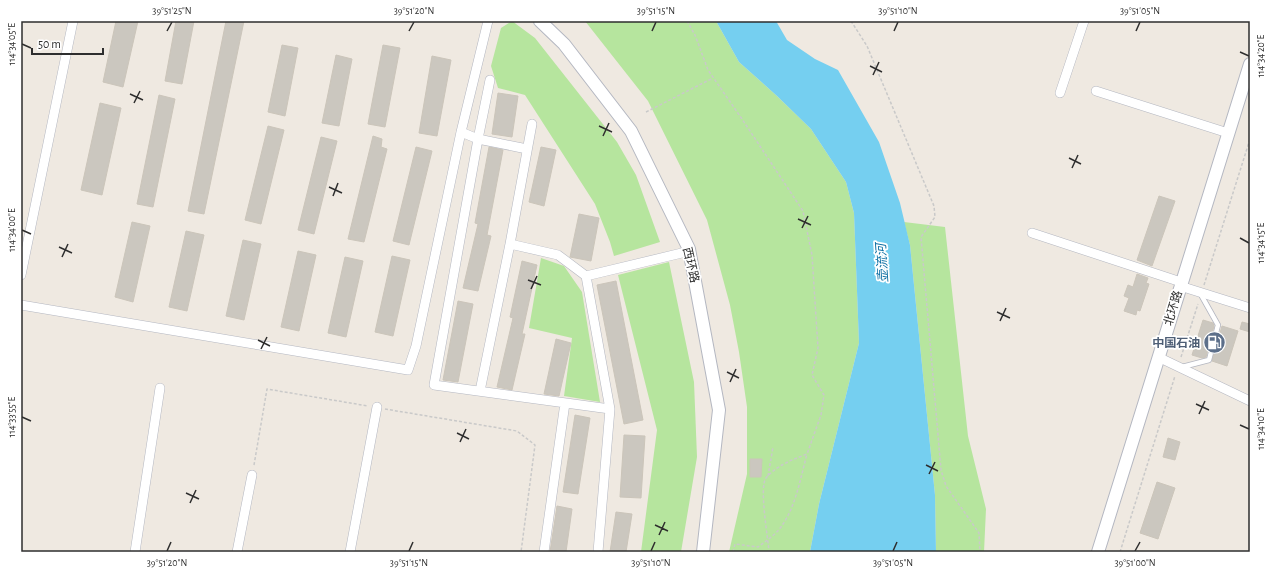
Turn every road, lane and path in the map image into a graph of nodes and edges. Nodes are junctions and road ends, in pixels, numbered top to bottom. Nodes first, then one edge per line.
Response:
1 (73, 21) edge
2 (488, 21) edge
3 (540, 21) edge
4 (687, 21) edge
5 (851, 21) edge
6 (1084, 21) edge
7 (1250, 64) edge
8 (713, 78) junction
9 (490, 80) dead end
10 (1096, 91) dead end
11 (1060, 93) dead end
12 (646, 112) dead end
13 (532, 124) dead end
14 (461, 132) junction
15 (1228, 133) junction
16 (478, 139) junction
17 (1250, 139) edge
18 (527, 150) junction
19 (1032, 232) dead end
20 (510, 244) junction
21 (690, 251) junction
22 (21, 275) edge
23 (586, 276) junction
24 (1181, 284) junction
25 (1201, 293) junction
26 (21, 305) edge
27 (1250, 308) edge
28 (1158, 357) junction
29 (1180, 367) junction
30 (160, 388) dead end
31 (480, 391) junction
32 (1250, 400) edge
33 (565, 403) junction
34 (377, 407) junction
35 (610, 409) junction
36 (773, 447) dead end
37 (807, 454) junction
38 (252, 475) joint
39 (768, 476) junction
40 (768, 539) junction
41 (135, 552) edge
42 (237, 552) edge
43 (350, 552) edge
44 (521, 552) edge
45 (544, 552) edge
46 (598, 552) edge
47 (703, 552) edge
48 (722, 552) edge
49 (726, 552) edge
50 (733, 552) edge
51 (770, 552) edge
52 (980, 552) edge
53 (1098, 552) edge
54 (1120, 552) edge

1 - 22 street
2 - 14 street
3 - 21 main road, 西环路
4 - 8 path
5 - 52 path
6 - 11 street
7 - 15 main road, 北环路
8 - 12 path
8 - 37 path
9 - 16 street
10 - 15 street
13 - 18 street
14 - 16 street
14 - 26 street
15 - 24 main road, 北环路
16 - 18 street
16 - 31 street
17 - 25 path
18 - 20 street
19 - 24 street
20 - 23 street
20 - 31 street
21 - 23 street
21 - 47 main road, 西环路
23 - 35 street
24 - 25 street
24 - 28 main road, 北环路
25 - 27 street
25 - 29 path
25 - 29 lane
28 - 29 street
28 - 53 main road, 北环路
29 - 32 street
29 - 54 path
30 - 41 street
31 - 33 street
33 - 35 street
33 - 45 street
34 - 38 path
34 - 43 street
34 - 44 path
35 - 46 street
36 - 39 path
37 - 39 path
37 - 40 path
38 - 42 street
39 - 40 path
40 - 50 path
40 - 51 path
48 - 49 path

